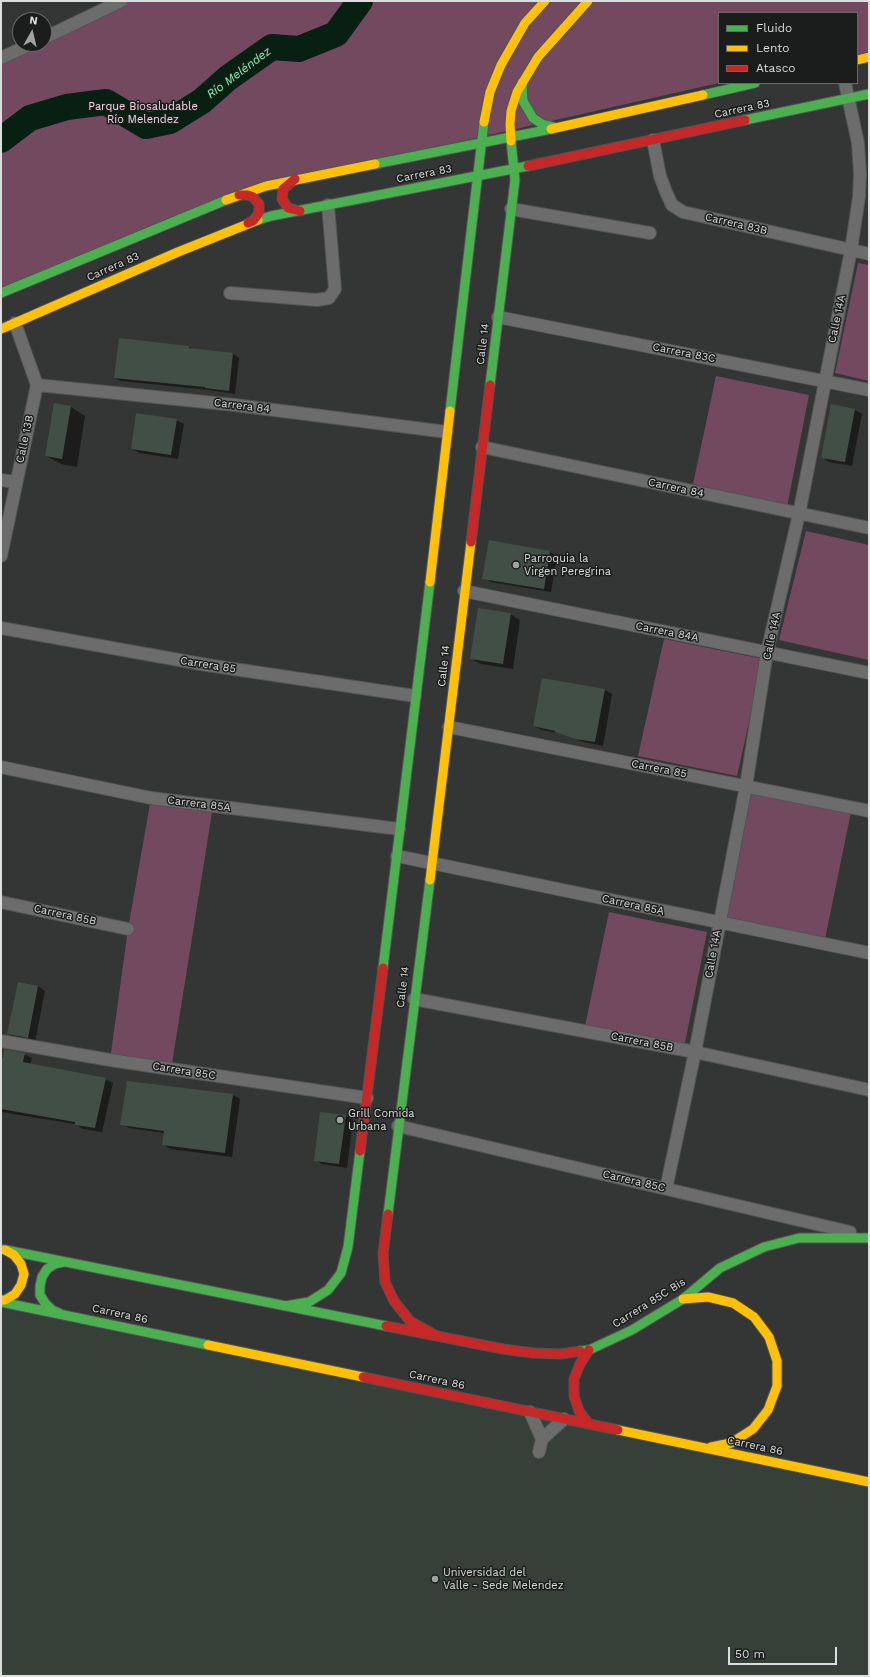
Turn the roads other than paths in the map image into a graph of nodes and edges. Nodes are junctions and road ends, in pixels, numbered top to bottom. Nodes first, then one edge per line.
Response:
1 (121, 1) edge
2 (545, 1) edge
3 (588, 1) edge
4 (52, 34) edge
5 (14, 52) edge
6 (1, 58) edge
7 (869, 58) edge
8 (858, 60) edge
9 (522, 82) junction
10 (750, 84) edge
11 (845, 84) edge
12 (869, 94) edge
13 (849, 98) junction
14 (554, 127) junction
15 (511, 136) junction
16 (653, 140) junction
17 (481, 143) junction
18 (515, 169) junction
19 (478, 175) junction
20 (295, 179) junction
21 (239, 195) junction
22 (328, 205) junction
23 (511, 209) junction
24 (300, 211) junction
25 (248, 223) junction
26 (650, 233) dead end
27 (851, 250) junction
28 (869, 254) edge
29 (1, 293) edge
30 (230, 293) dead end
31 (498, 317) junction
32 (15, 324) junction
33 (1, 329) edge
34 (824, 381) junction
35 (37, 385) junction
36 (869, 390) edge
37 (448, 432) junction
38 (482, 447) junction
39 (1, 480) edge
40 (16, 482) junction
41 (799, 514) junction
42 (869, 528) edge
43 (1, 556) edge
44 (464, 591) junction
45 (1, 628) edge
46 (768, 652) junction
47 (869, 673) edge
48 (415, 696) junction
49 (449, 726) junction
50 (1, 767) edge
51 (746, 786) junction
52 (869, 811) edge
53 (399, 829) junction
54 (397, 856) junction
55 (432, 863) junction
56 (1, 902) edge
57 (719, 922) junction
58 (128, 929) dead end
59 (869, 953) edge
60 (414, 999) junction
61 (1, 1041) edge
62 (695, 1052) junction
63 (869, 1090) edge
64 (367, 1098) junction
65 (398, 1126) junction
66 (666, 1189) junction
67 (869, 1238) edge
68 (3, 1250) edge
69 (64, 1262) junction
70 (683, 1299) junction
71 (1, 1301) edge
72 (285, 1306) junction
73 (60, 1314) junction
74 (437, 1336) junction
75 (590, 1350) junction
76 (530, 1412) junction
77 (564, 1419) junction
78 (589, 1424) junction
79 (542, 1439) junction
80 (706, 1448) junction
81 (539, 1452) dead end
82 (869, 1482) edge

1 - 4 street
2 - 17 street, Calle 14
3 - 9 street, Calle 14
5 - 6 street
7 - 8 street
9 - 14 street
9 - 15 street, Calle 14
10 - 14 street, Carrera 83
11 - 13 street, Calle 14A
12 - 13 street, Carrera 83
13 - 16 street, Carrera 83
13 - 27 street, Calle 14A
14 - 15 street, Carrera 83
15 - 17 street, Carrera 83
15 - 18 street, Calle 14
16 - 18 street, Carrera 83
16 - 27 street, Carrera 83B
17 - 19 street, Calle 14
17 - 20 street, Carrera 83
18 - 19 street, Carrera 83
18 - 23 street, Calle 14
19 - 22 street, Carrera 83
19 - 37 street, Calle 14
20 - 21 street, Carrera 83
20 - 24 street
21 - 25 street
21 - 29 street, Carrera 83
22 - 24 street, Carrera 83
22 - 30 street
23 - 26 street
23 - 31 street, Calle 14
24 - 25 street, Carrera 83
25 - 32 street, Carrera 83
27 - 28 street, Carrera 83B
27 - 34 street, Calle 14A
31 - 34 street, Carrera 83C
31 - 38 street, Calle 14
32 - 33 street, Carrera 83
32 - 35 street
34 - 36 street, Carrera 83C
34 - 41 street, Calle 14A
35 - 37 street, Carrera 84
35 - 40 street, Calle 13B
37 - 48 street, Calle 14
38 - 41 street, Carrera 84
38 - 44 street, Calle 14
39 - 40 street
40 - 43 street, Calle 13B
41 - 42 street, Carrera 84
41 - 46 street, Calle 14A
44 - 46 street, Carrera 84A
44 - 49 street, Calle 14
45 - 48 street, Carrera 85
46 - 47 street, Carrera 84A
46 - 51 street, Calle 14A
48 - 53 street, Calle 14
49 - 51 street, Carrera 85
49 - 55 street, Calle 14
50 - 53 street, Carrera 85A
51 - 52 street, Carrera 85
51 - 57 street, Calle 14A
53 - 54 street, Calle 14
54 - 55 street, Carrera 85A
54 - 64 street, Calle 14
55 - 57 street, Carrera 85A
55 - 60 street, Calle 14
56 - 58 street, Carrera 85B
57 - 59 street, Carrera 85A
57 - 62 street, Calle 14A
60 - 62 street, Carrera 85B
60 - 65 street, Calle 14
61 - 64 street, Carrera 85C
62 - 63 street, Carrera 85B
62 - 66 street, Calle 14A
64 - 72 street, Calle 14
65 - 66 street, Carrera 85C
65 - 74 street, Calle 14
66 - 67 street, Carrera 85C
67 - 70 street, Carrera 85C Bis
68 - 69 street
68 - 71 street
69 - 72 street
69 - 73 street
70 - 75 street, Carrera 85C Bis
70 - 80 street
71 - 73 street, Carrera 86
72 - 74 street
73 - 76 street, Carrera 86
74 - 75 street, Carrera 85C Bis
75 - 78 street
76 - 77 street, Carrera 86
76 - 79 street
77 - 78 street, Carrera 86
77 - 79 street
78 - 80 street, Carrera 86
79 - 81 street
80 - 82 street, Carrera 86

